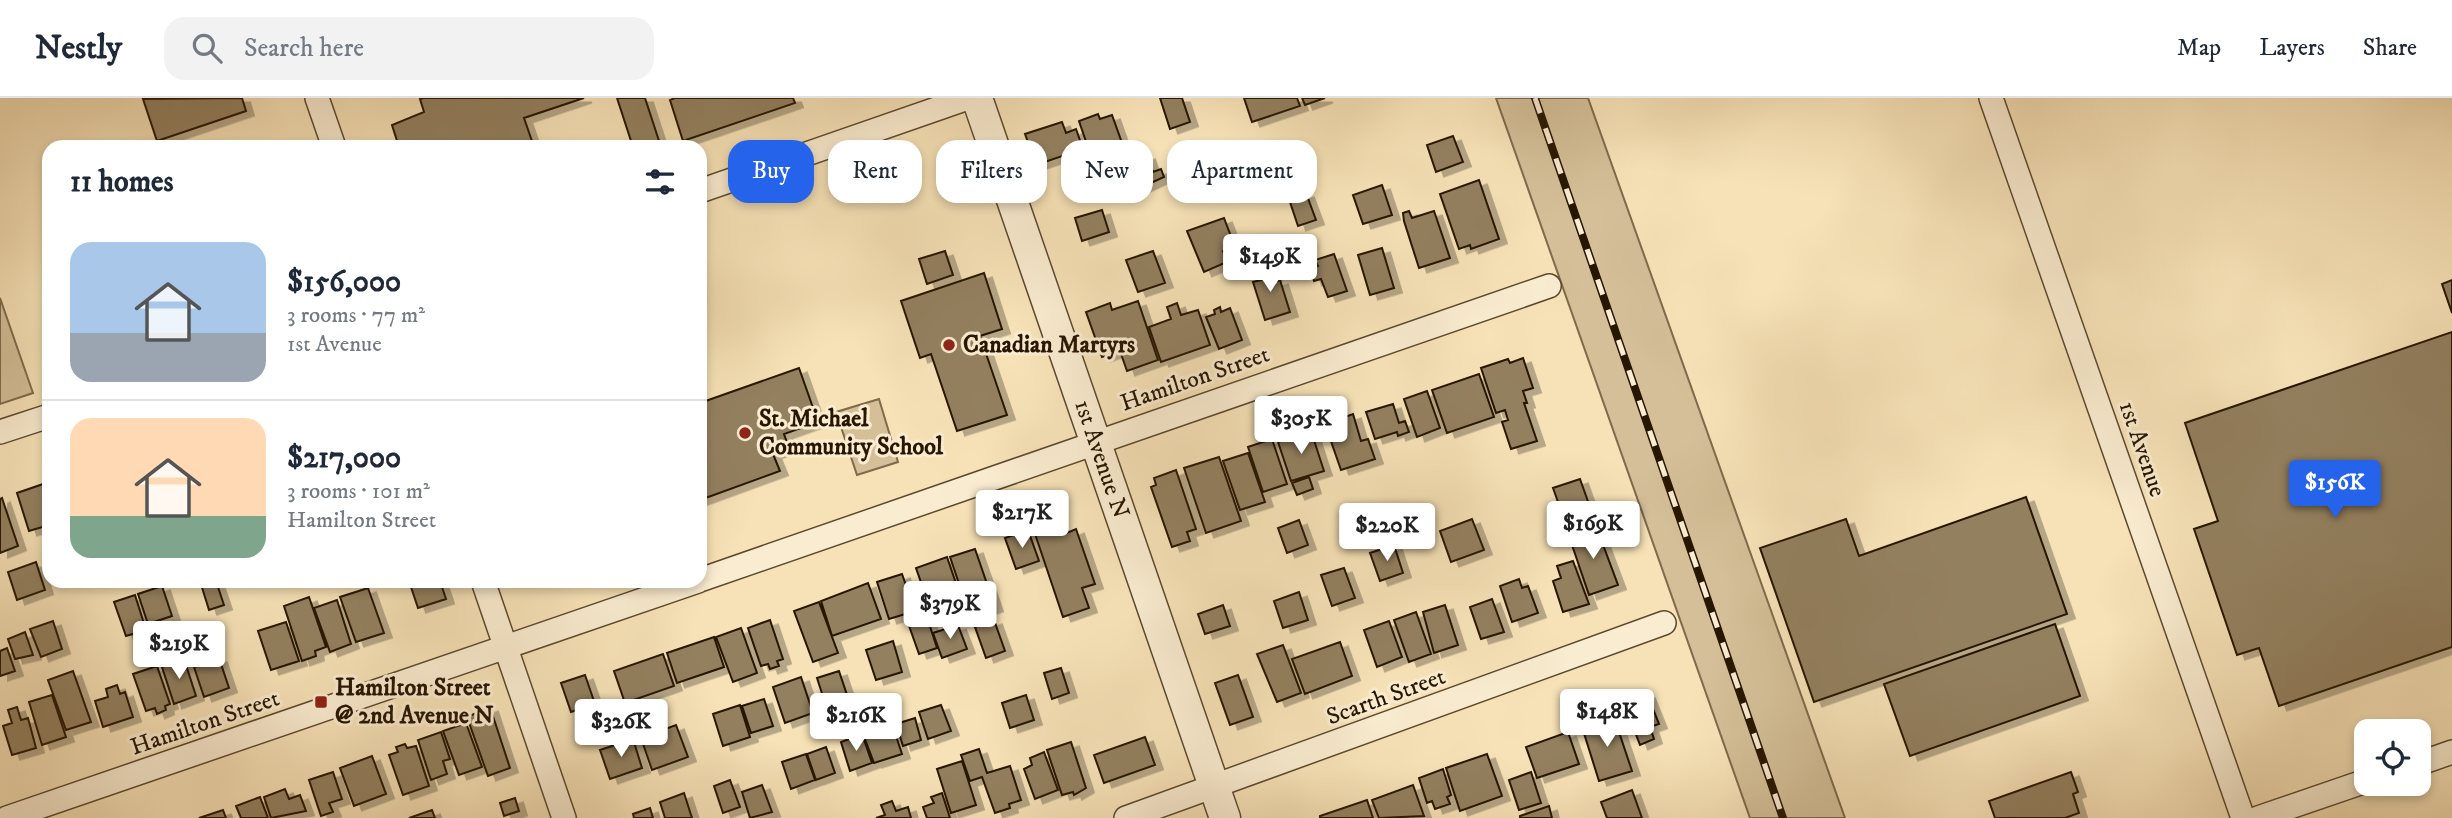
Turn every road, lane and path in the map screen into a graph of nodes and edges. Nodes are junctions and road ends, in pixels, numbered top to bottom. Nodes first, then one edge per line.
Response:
1 (317, 98) edge
2 (968, 98) edge
3 (977, 98) edge
4 (1991, 98) edge
5 (332, 140) edge
6 (707, 189) edge
7 (1549, 286) dead end
8 (42, 418) edge
9 (0, 432) edge
10 (1095, 441) junction
11 (707, 578) edge
12 (485, 588) edge
13 (679, 588) edge
14 (1664, 624) dead end
15 (506, 648) junction
16 (2452, 752) edge
17 (2431, 759) edge
18 (2354, 785) edge
19 (1214, 787) junction
20 (7, 818) edge
21 (564, 818) edge
22 (1126, 818) edge
23 (1225, 818) edge
24 (2243, 818) edge
25 (2258, 818) edge

1 - 5 street
2 - 6 street
3 - 10 street, 1st Avenue N
4 - 24 street, 1st Avenue
7 - 10 street, Hamilton Street
8 - 9 street
10 - 11 street, Hamilton Street
10 - 19 street, 1st Avenue N
12 - 15 street
13 - 15 street, Hamilton Street
14 - 19 street, Scarth Street
15 - 20 street, Hamilton Street
15 - 21 street
16 - 17 street
18 - 25 street
19 - 22 street, Scarth Street
19 - 23 street, 1st Avenue N

